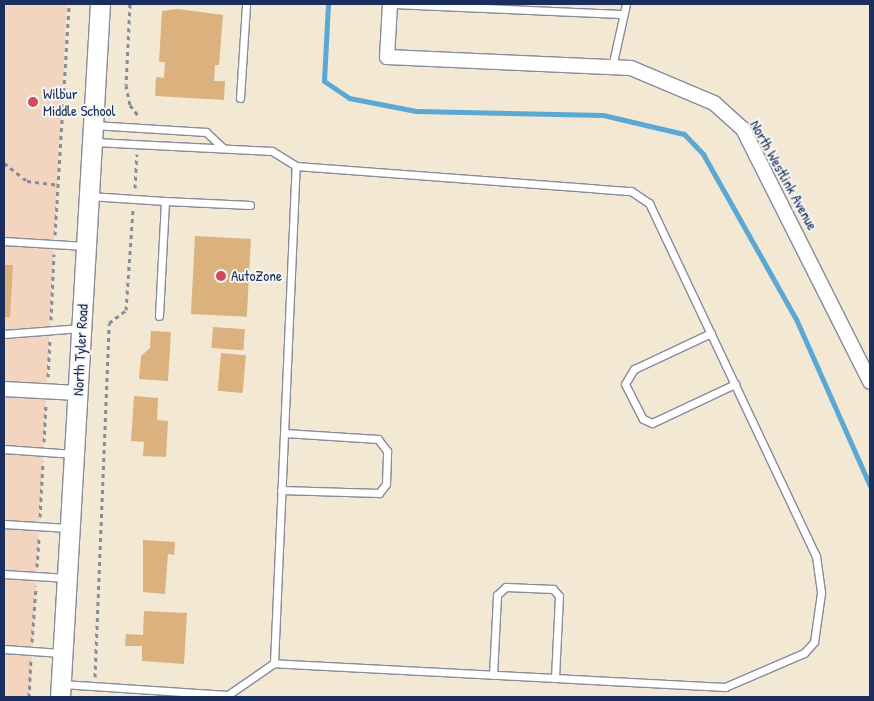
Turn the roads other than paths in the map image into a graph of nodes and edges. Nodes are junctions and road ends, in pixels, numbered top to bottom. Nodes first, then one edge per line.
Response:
1 (100, 4) edge
2 (246, 4) edge
3 (391, 4) edge
4 (626, 4) edge
5 (623, 14) junction
6 (612, 67) junction
7 (240, 98) dead end
8 (92, 134) junction
9 (223, 148) junction
10 (296, 166) junction
11 (89, 196) junction
12 (165, 201) junction
13 (250, 205) dead end
14 (4, 241) edge
15 (86, 246) junction
16 (159, 316) dead end
17 (81, 328) junction
18 (711, 332) junction
19 (4, 334) edge
20 (870, 382) edge
21 (735, 384) junction
22 (4, 389) edge
23 (78, 393) junction
24 (284, 433) junction
25 (4, 449) edge
26 (74, 454) junction
27 (282, 490) junction
28 (4, 524) edge
29 (70, 528) junction
30 (4, 574) edge
31 (67, 578) junction
32 (4, 649) edge
33 (63, 653) junction
34 (274, 663) junction
35 (493, 674) junction
36 (555, 678) junction
37 (61, 690) edge
38 (163, 694) edge

1 - 8 main road, North Tyler Road
2 - 7 lane
3 - 5 lane
3 - 6 street, North Westlink Avenue
4 - 5 lane
5 - 6 lane
6 - 20 street, North Westlink Avenue
8 - 9 lane
8 - 9 lane
8 - 11 main road, North Tyler Road
9 - 10 lane
10 - 18 lane
10 - 24 lane
11 - 12 lane
11 - 15 main road, North Tyler Road
12 - 13 lane
12 - 16 lane
14 - 15 lane
15 - 17 main road, North Tyler Road
17 - 19 lane
17 - 23 main road, North Tyler Road
18 - 21 lane
18 - 21 lane
21 - 36 lane
22 - 23 street
23 - 26 main road, North Tyler Road
24 - 27 lane
24 - 27 lane
25 - 26 lane
26 - 29 main road, North Tyler Road
27 - 34 lane
28 - 29 lane
29 - 31 main road, North Tyler Road
30 - 31 lane
31 - 33 main road, North Tyler Road
32 - 33 lane
33 - 37 main road, North Tyler Road
34 - 35 lane
34 - 38 lane
35 - 36 lane
35 - 36 lane
37 - 38 lane

